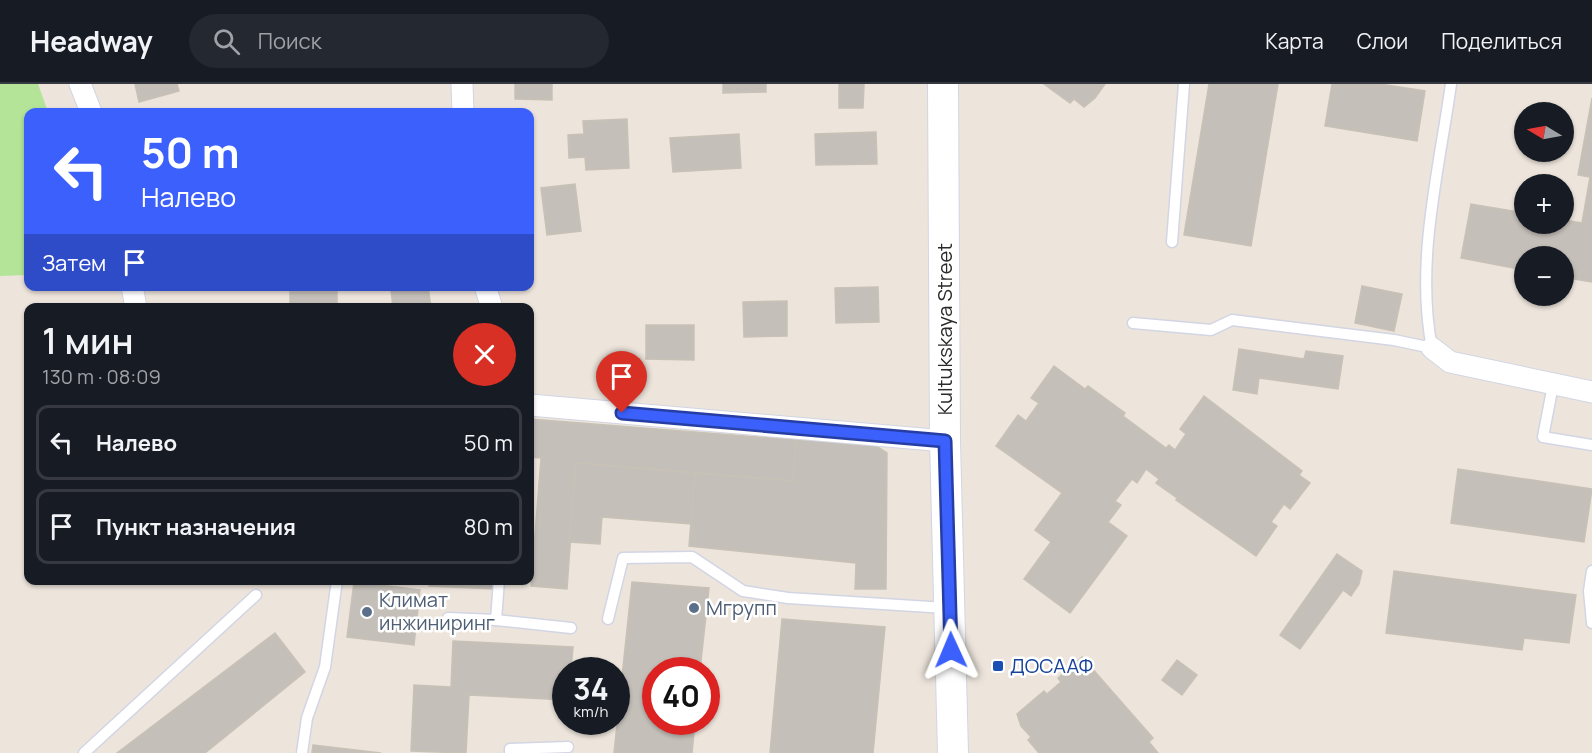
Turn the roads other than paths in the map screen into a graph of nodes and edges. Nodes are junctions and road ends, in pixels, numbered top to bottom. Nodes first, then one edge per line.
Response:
1 (80, 84) edge
2 (462, 84) edge
3 (943, 84) edge
4 (1184, 84) edge
5 (1451, 84) edge
6 (89, 108) edge
7 (463, 108) edge
8 (1172, 243) dead end
9 (1133, 323) dead end
10 (1432, 348) junction
11 (1553, 385) junction
12 (1592, 392) edge
13 (534, 405) edge
14 (945, 441) junction
15 (1592, 445) edge
16 (1592, 571) edge
17 (336, 585) edge
18 (499, 585) edge
19 (256, 595) dead end
20 (950, 608) junction
21 (448, 618) dead end
22 (608, 619) dead end
23 (496, 620) junction
24 (1592, 623) edge
25 (571, 628) dead end
26 (568, 747) dead end
27 (84, 753) edge
28 (302, 753) edge
29 (510, 753) edge
30 (953, 753) edge

1 - 6 street
2 - 7 street
3 - 14 street, Kultukskaya Street
4 - 8 lane
5 - 10 lane
9 - 10 lane
10 - 11 street
11 - 12 street
11 - 15 lane
13 - 14 street
14 - 20 street, Kultukskaya Street
16 - 24 lane
17 - 28 lane
18 - 23 lane
19 - 27 lane
20 - 22 lane
20 - 30 street, Kultukskaya Street
21 - 23 lane
23 - 25 lane
26 - 29 lane

